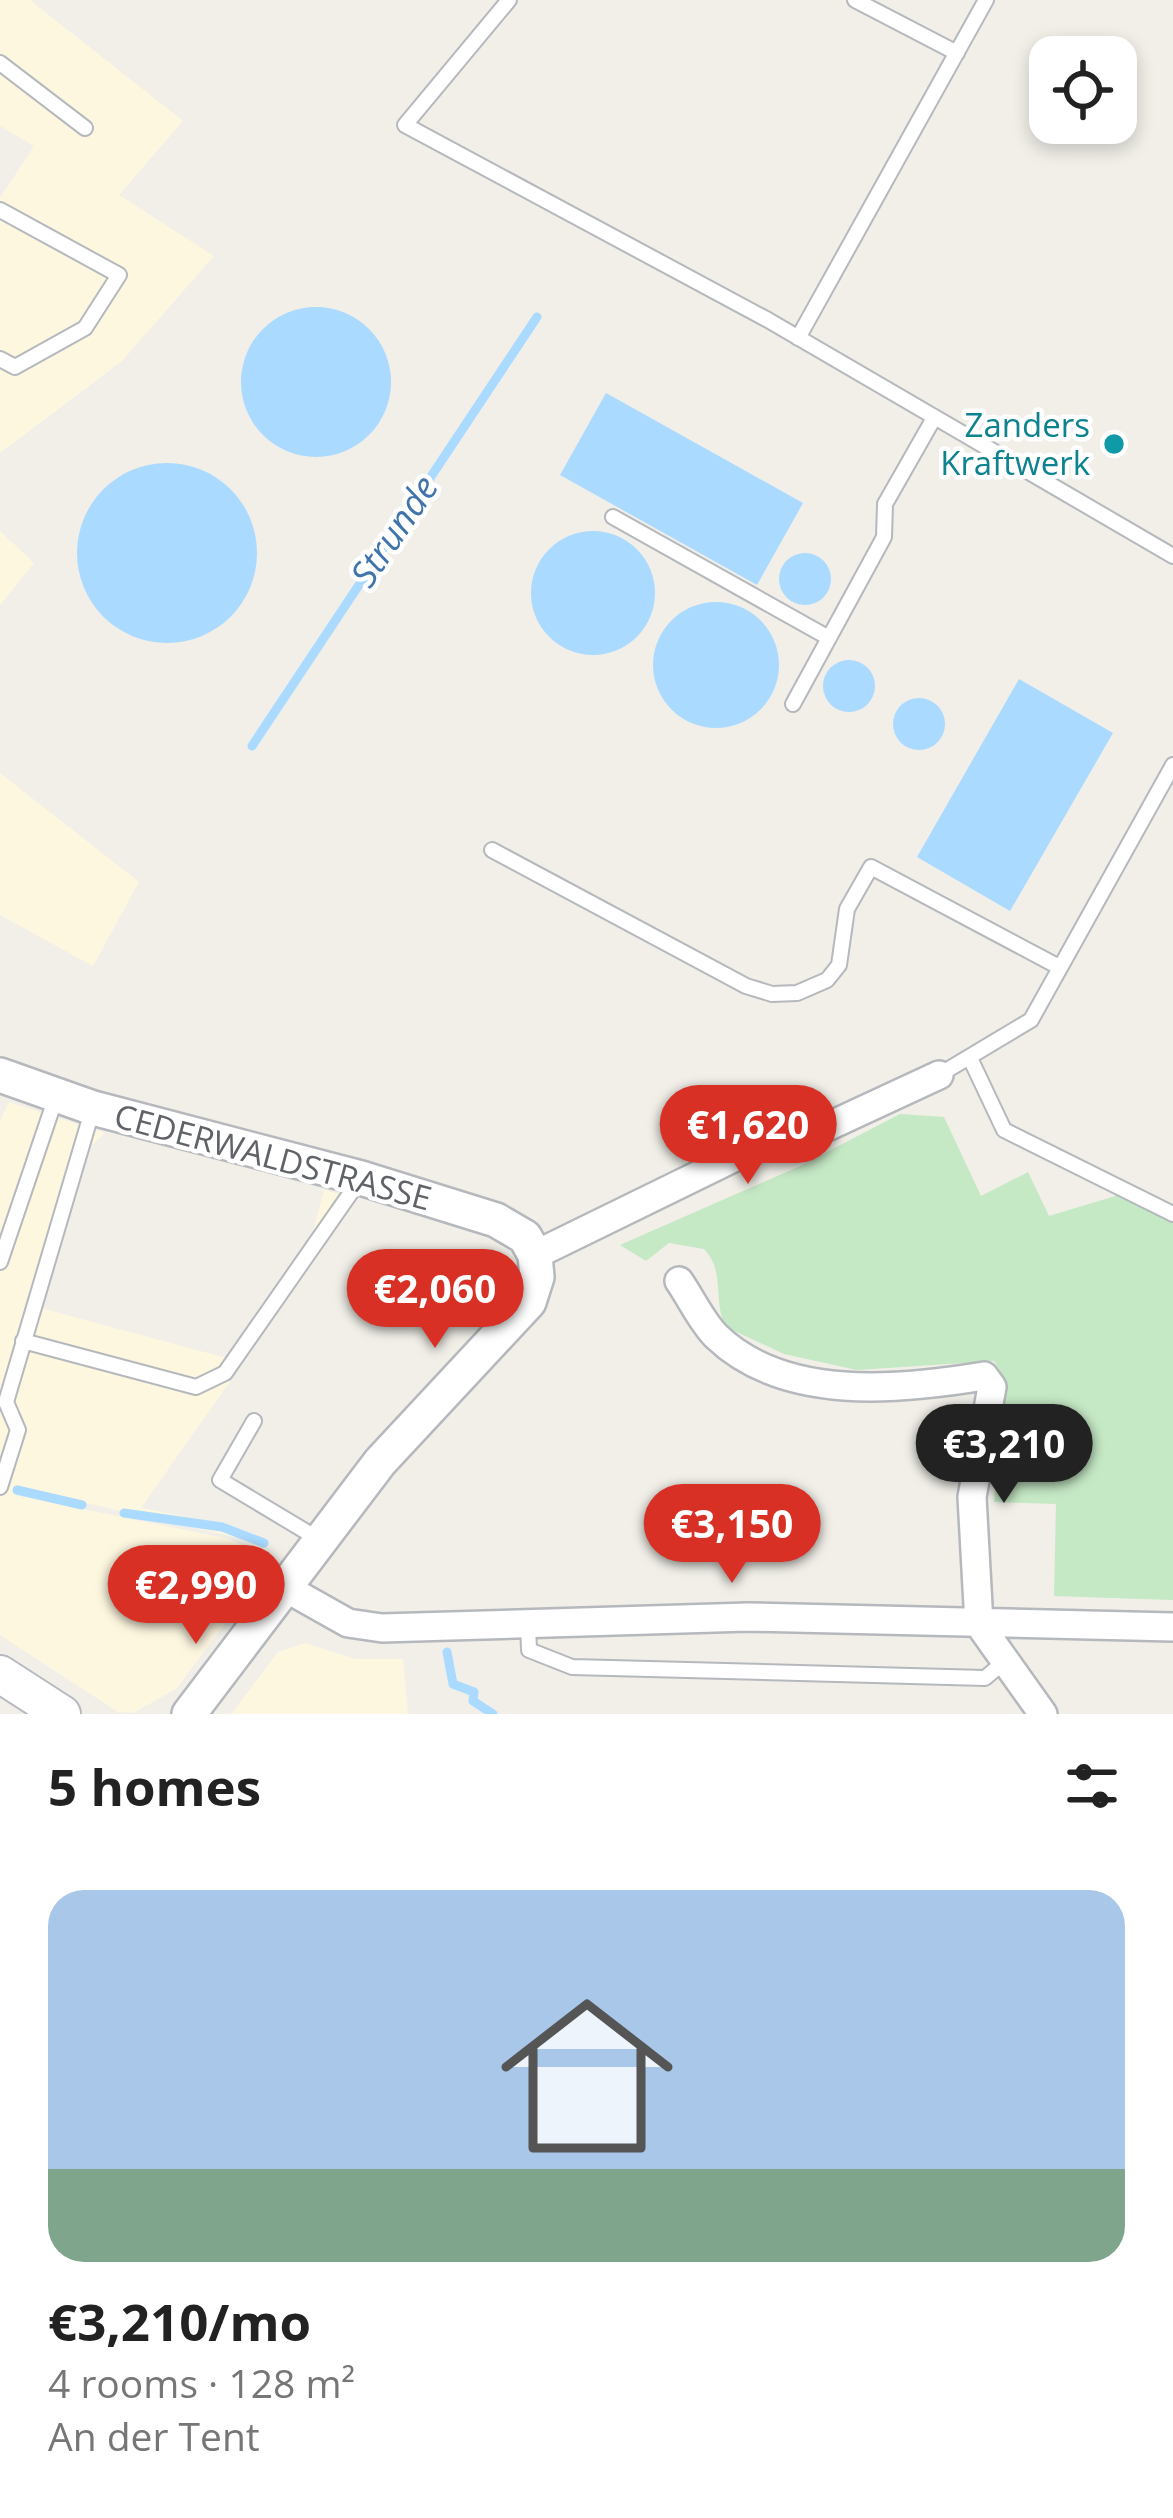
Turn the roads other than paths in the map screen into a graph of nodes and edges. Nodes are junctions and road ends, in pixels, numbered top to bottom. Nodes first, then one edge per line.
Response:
1 (508, 0) edge
2 (854, 0) edge
3 (986, 0) edge
4 (957, 52) junction
5 (0, 63) edge
6 (85, 128) dead end
7 (0, 210) edge
8 (798, 338) junction
9 (0, 358) edge
10 (934, 418) junction
11 (613, 517) dead end
12 (1173, 556) edge
13 (829, 638) junction
14 (793, 704) dead end
15 (1173, 765) edge
16 (492, 850) dead end
17 (1059, 967) junction
18 (970, 1058) junction
19 (0, 1075) edge
20 (938, 1075) joint
21 (56, 1097) junction
22 (93, 1108) junction
23 (361, 1178) junction
24 (1173, 1214) edge
25 (535, 1255) junction
26 (0, 1262) edge
27 (679, 1281) dead end
28 (23, 1341) junction
29 (254, 1421) dead end
30 (0, 1487) edge
31 (320, 1540) junction
32 (284, 1586) junction
33 (528, 1624) junction
34 (979, 1624) junction
35 (1173, 1627) edge
36 (1005, 1660) junction
37 (0, 1674) edge
38 (62, 1714) edge
39 (189, 1714) edge
40 (1043, 1714) edge

1 - 8 lane
2 - 4 lane
3 - 4 lane
4 - 8 lane
5 - 6 lane
7 - 9 lane
8 - 10 lane
10 - 12 lane
10 - 13 lane
11 - 13 lane
13 - 14 lane
15 - 17 lane
16 - 17 lane
17 - 18 lane
18 - 20 lane
18 - 24 lane
19 - 21 street, CEDERWALDSTRASSE
20 - 25 street
21 - 22 street, CEDERWALDSTRASSE
21 - 26 lane
22 - 23 street, CEDERWALDSTRASSE
22 - 28 lane
23 - 25 street, CEDERWALDSTRASSE
23 - 28 lane
25 - 31 street
27 - 34 street
28 - 30 lane
29 - 31 lane
31 - 32 street
32 - 33 street
32 - 39 street
33 - 34 street
33 - 36 lane
34 - 35 street
34 - 36 street
36 - 40 street
37 - 38 main road

